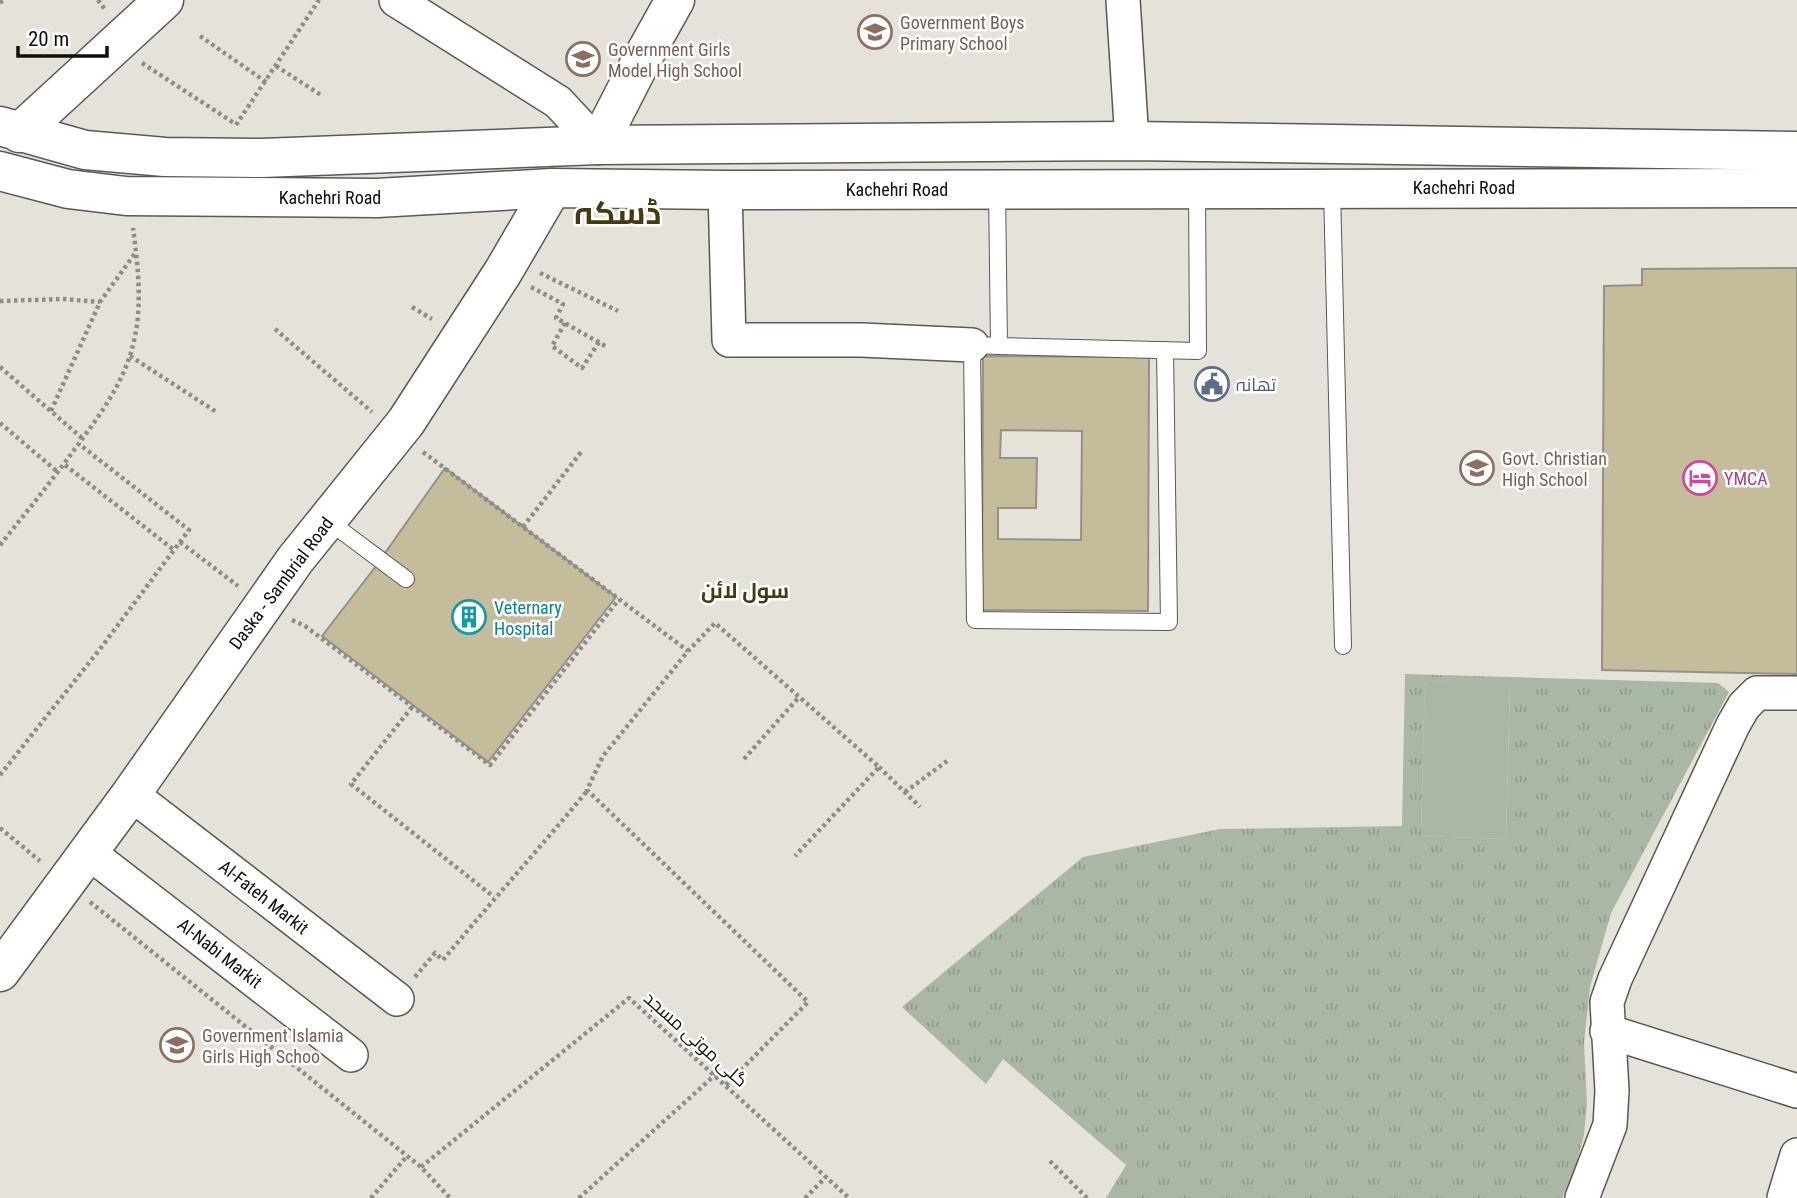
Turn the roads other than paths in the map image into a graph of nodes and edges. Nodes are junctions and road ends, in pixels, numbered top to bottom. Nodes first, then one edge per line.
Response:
1 (164, 0) edge
2 (396, 0) edge
3 (675, 0) edge
4 (1124, 0) edge
5 (10, 129) edge
6 (1132, 141) junction
7 (998, 142) junction
8 (598, 145) junction
9 (1797, 151) edge
10 (0, 171) edge
11 (1332, 187) junction
12 (552, 188) junction
13 (997, 188) junction
14 (1197, 188) junction
15 (1797, 188) edge
16 (725, 190) junction
17 (986, 345) junction
18 (1166, 350) junction
19 (327, 520) junction
20 (406, 579) dead end
21 (1343, 646) dead end
22 (1797, 693) edge
23 (131, 794) junction
24 (88, 852) junction
25 (0, 972) edge
26 (397, 999) road end
27 (1607, 1031) junction
28 (351, 1055) road end
29 (1797, 1091) edge
30 (1582, 1198) edge

1 - 5 main road
2 - 8 street
3 - 8 main road
4 - 6 street
5 - 8 main road
6 - 7 main road
6 - 9 main road
7 - 8 main road
7 - 13 main road
10 - 12 main road, Kachehri Road
11 - 14 main road, Kachehri Road
11 - 15 main road, Kachehri Road
11 - 21 lane
12 - 16 main road, Kachehri Road
12 - 19 main road, Daska - Sambrial Road
13 - 14 main road, Kachehri Road
13 - 16 main road, Kachehri Road
13 - 17 lane
14 - 18 lane
16 - 17 street
17 - 18 lane
17 - 18 lane
19 - 20 lane
19 - 23 main road, Daska - Sambrial Road
22 - 27 street
23 - 24 main road, Daska - Sambrial Road
23 - 26 street, Al-Fateh Markit
24 - 25 main road, Daska - Sambrial Road
24 - 28 street, Al-Nabi Markit
27 - 29 street
27 - 30 street

